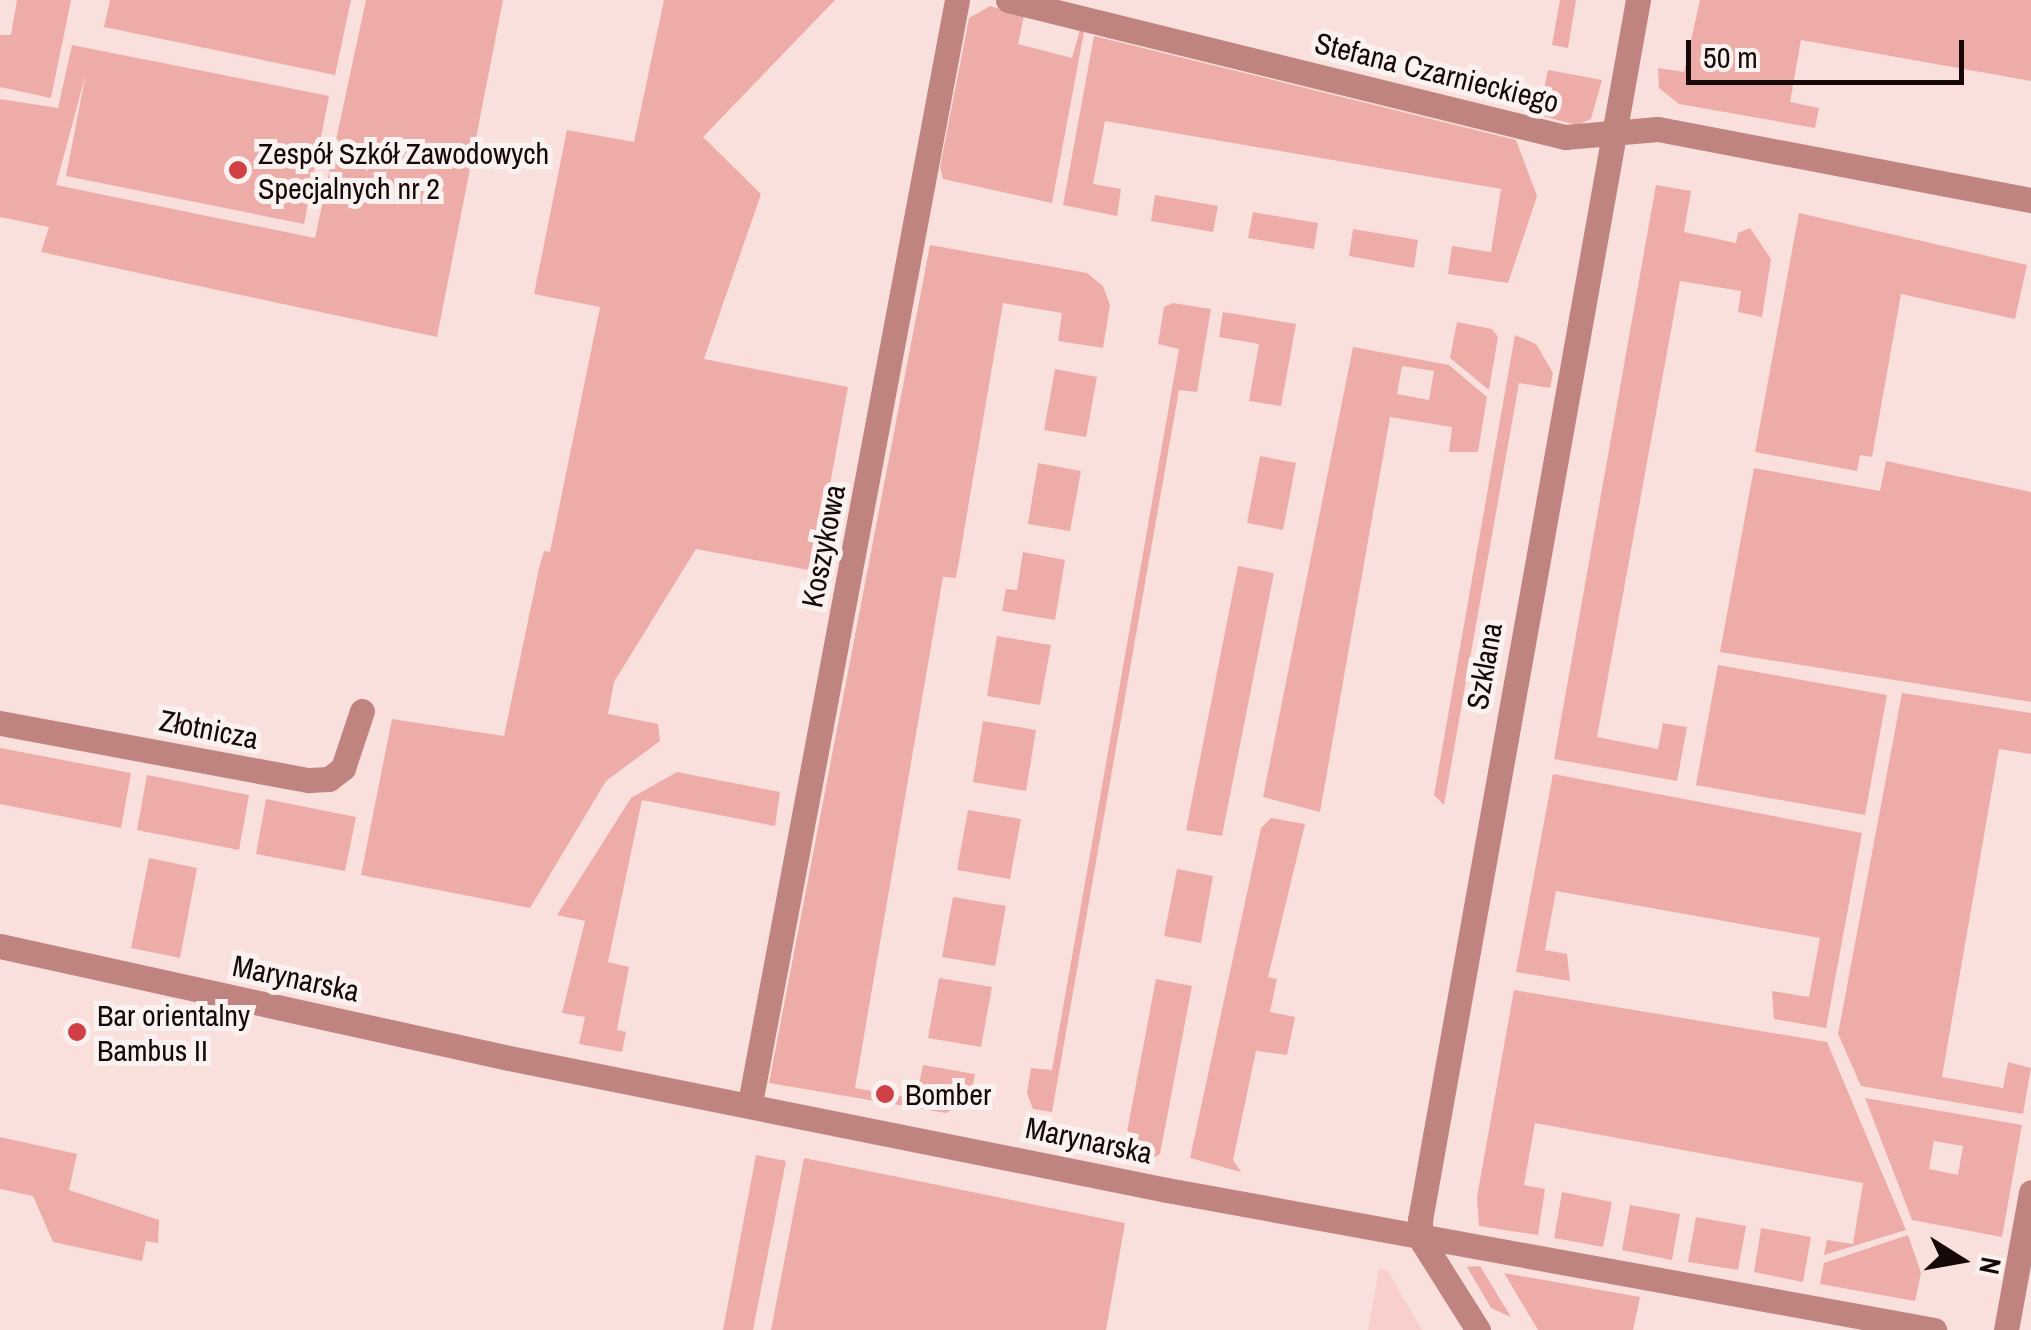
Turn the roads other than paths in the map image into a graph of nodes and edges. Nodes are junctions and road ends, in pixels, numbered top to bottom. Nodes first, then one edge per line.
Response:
1 (957, 0) edge
2 (1008, 0) edge
3 (1638, 0) edge
4 (1614, 137) junction
5 (2031, 200) edge
6 (362, 711) dead end
7 (0, 723) edge
8 (0, 946) edge
9 (750, 1104) junction
10 (2031, 1192) edge
11 (1420, 1238) junction
12 (1478, 1330) edge
13 (1933, 1330) edge
14 (2006, 1330) edge

1 - 9 street, Koszykowa
2 - 4 street, Stefana Czarnieckiego
3 - 4 street, Szklana
4 - 5 street, Stefana Czarnieckiego
4 - 11 street, Szklana
6 - 7 street, Złotnicza
8 - 9 street, Marynarska
9 - 11 street, Marynarska
10 - 14 street
11 - 12 street
11 - 13 street, Marynarska

